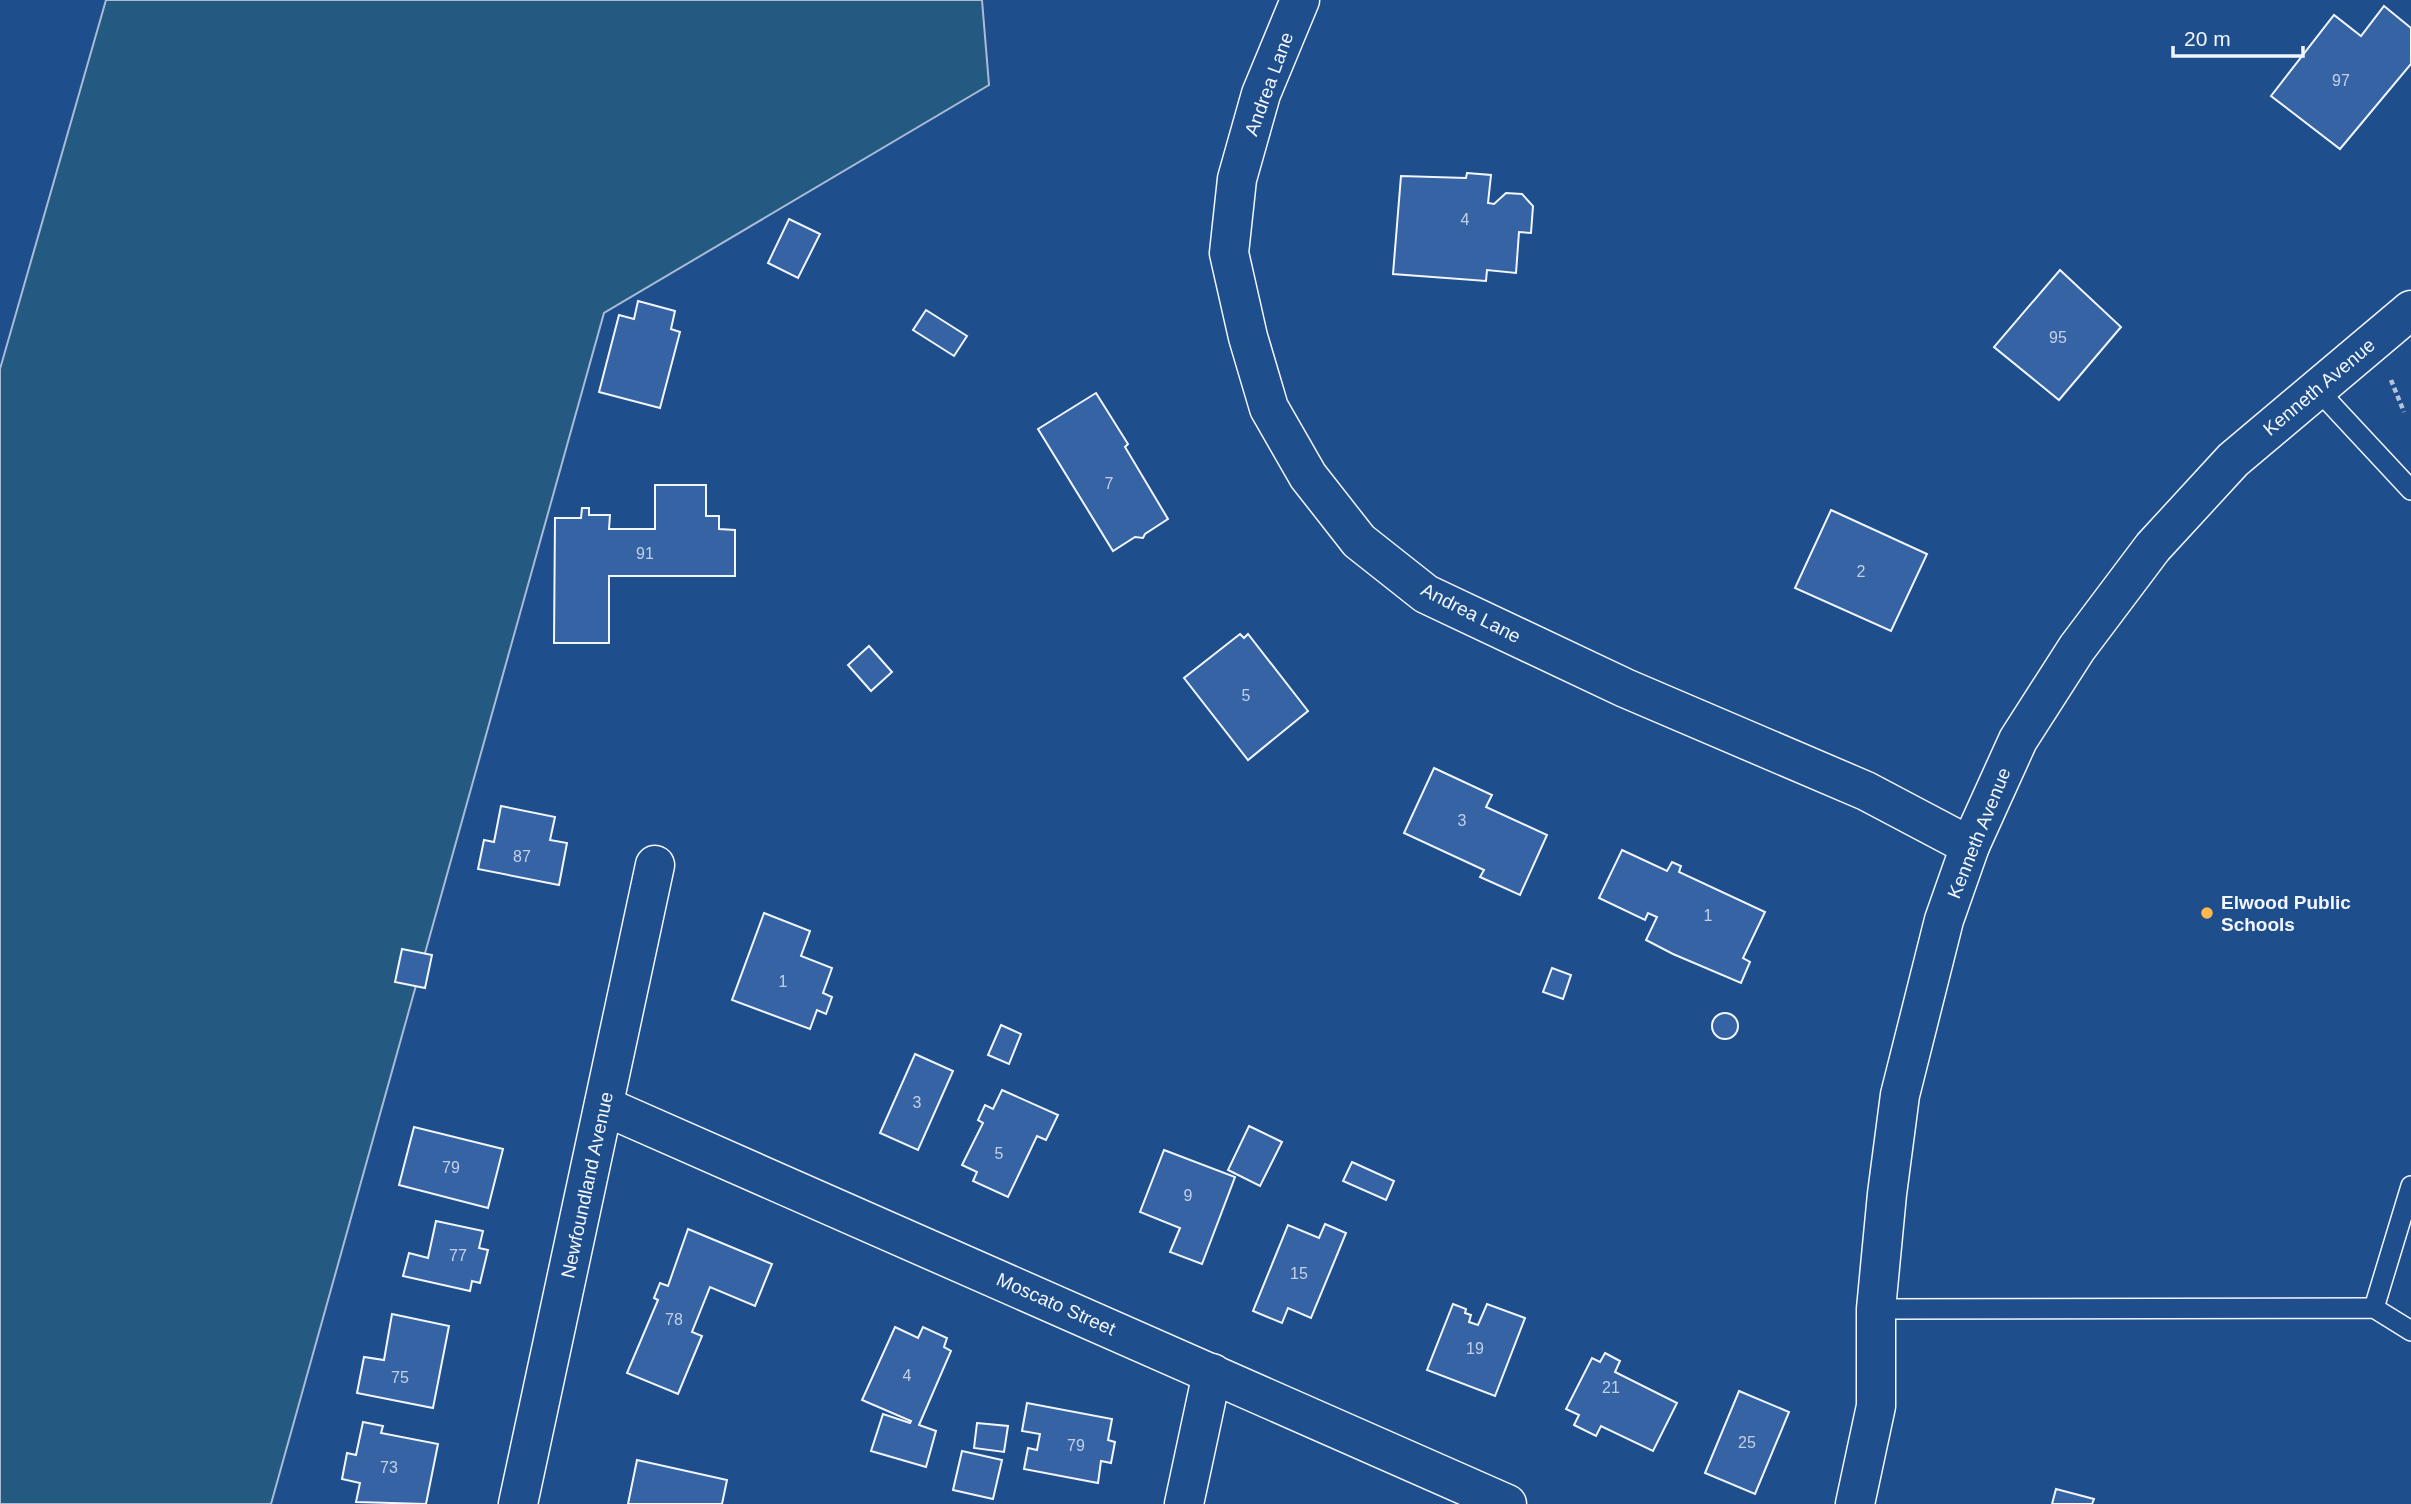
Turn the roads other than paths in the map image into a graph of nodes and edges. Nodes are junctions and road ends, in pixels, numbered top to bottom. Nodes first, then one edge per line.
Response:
1 (1300, 0) edge
2 (2411, 310) edge
3 (2317, 389) junction
4 (2411, 490) edge
5 (1970, 846) junction
6 (656, 865) dead end
7 (604, 1106) junction
8 (2411, 1186) edge
9 (2374, 1308) junction
10 (1876, 1309) junction
11 (2411, 1331) edge
12 (1212, 1373) junction
13 (518, 1504) edge
14 (1184, 1504) edge
15 (1507, 1504) edge
16 (1855, 1504) edge

1 - 5 street, Andrea Lane
2 - 3 street, Kenneth Avenue
3 - 4 lane
3 - 5 street, Kenneth Avenue
5 - 10 street, Kenneth Avenue
6 - 7 street, Newfoundland Avenue
7 - 12 street, Moscato Street
7 - 13 street, Newfoundland Avenue
8 - 9 lane
9 - 10 lane
9 - 11 lane
10 - 16 street, Kenneth Avenue
12 - 14 street
12 - 15 street, Moscato Street

